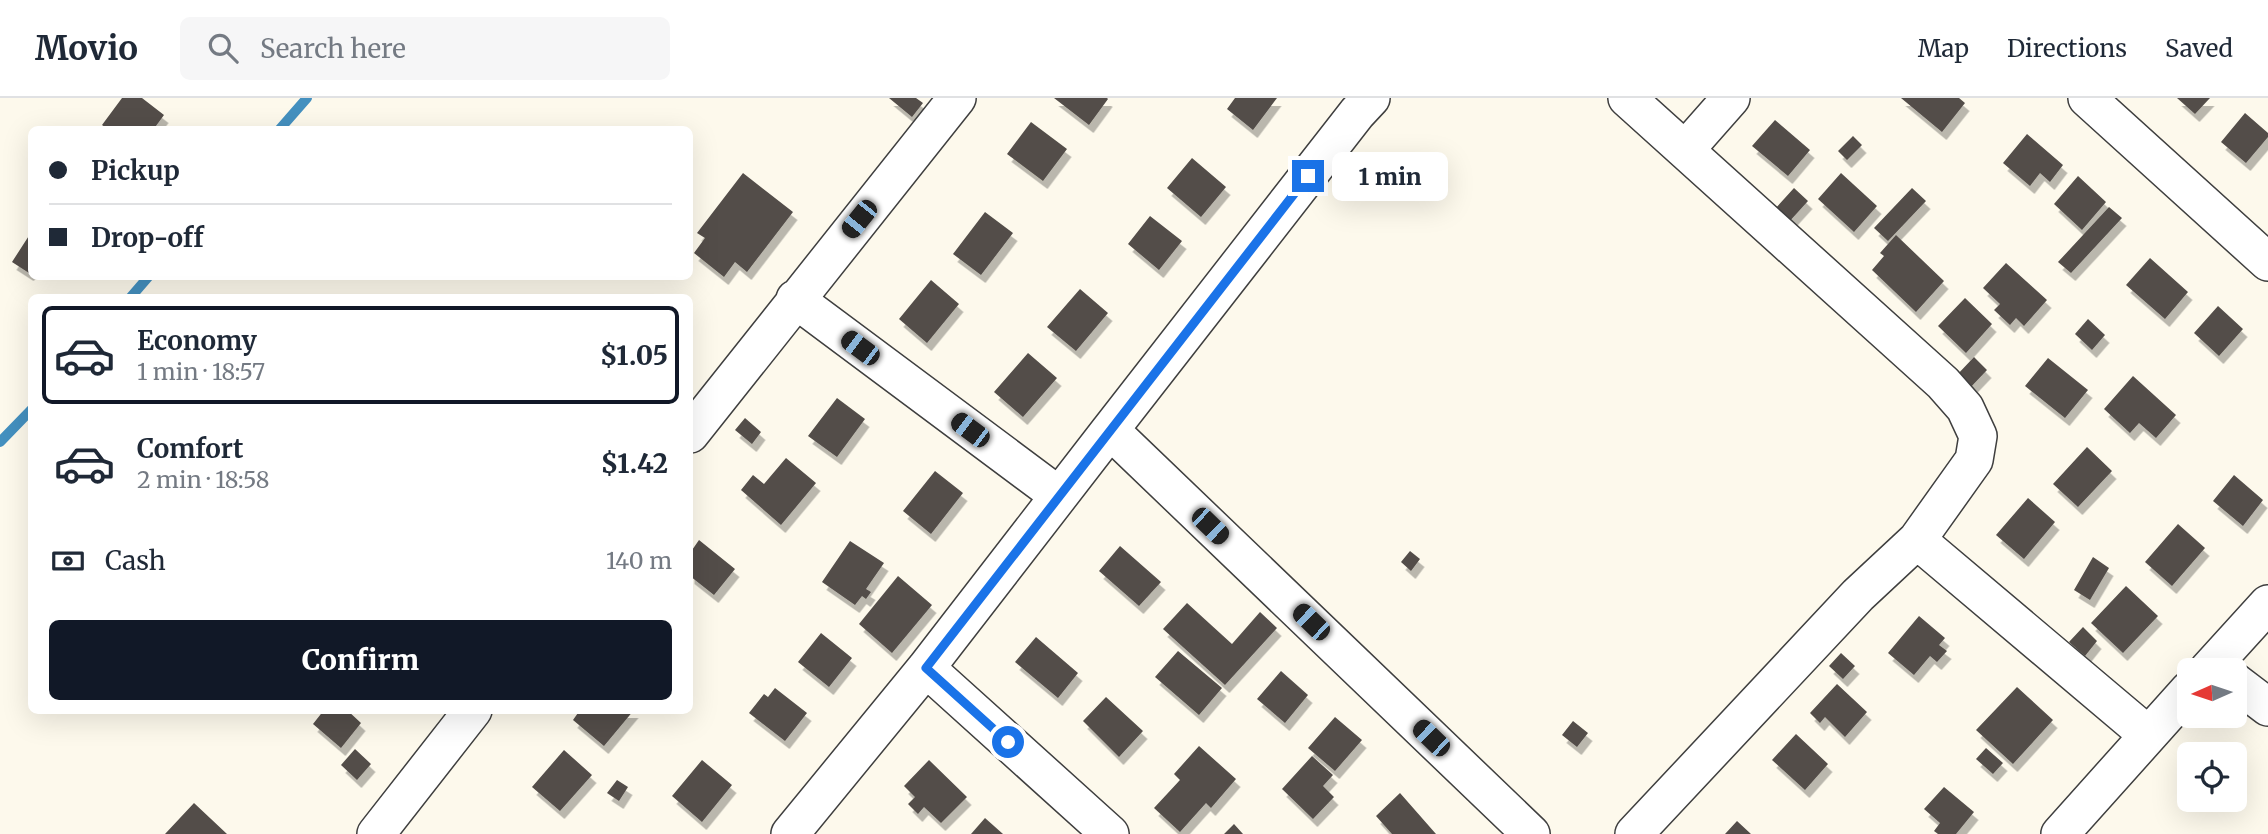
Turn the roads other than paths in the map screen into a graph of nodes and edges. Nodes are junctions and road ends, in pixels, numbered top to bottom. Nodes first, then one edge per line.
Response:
1 (957, 98) edge
2 (1371, 98) edge
3 (1627, 98) edge
4 (1731, 98) edge
5 (2087, 98) edge
6 (1686, 149) junction
7 (2268, 262) edge
8 (795, 299) junction
9 (693, 429) edge
10 (1110, 430) junction
11 (1058, 495) junction
12 (1917, 540) junction
13 (2268, 604) edge
14 (2226, 658) edge
15 (926, 668) junction
16 (2247, 695) edge
17 (2268, 707) edge
18 (2177, 709) edge
19 (470, 714) edge
20 (2148, 736) junction
21 (376, 834) edge
22 (790, 834) edge
23 (1110, 834) edge
24 (1531, 834) edge
25 (1634, 834) edge
26 (2060, 834) edge

1 - 8 street
2 - 10 street
3 - 6 street
4 - 6 street
5 - 7 street
6 - 12 street
8 - 9 street
8 - 11 street
10 - 11 street
10 - 24 street
11 - 15 street
12 - 20 street
12 - 25 street
13 - 14 street
15 - 22 street
15 - 23 street
16 - 17 street
18 - 20 street
19 - 21 street
20 - 26 street

